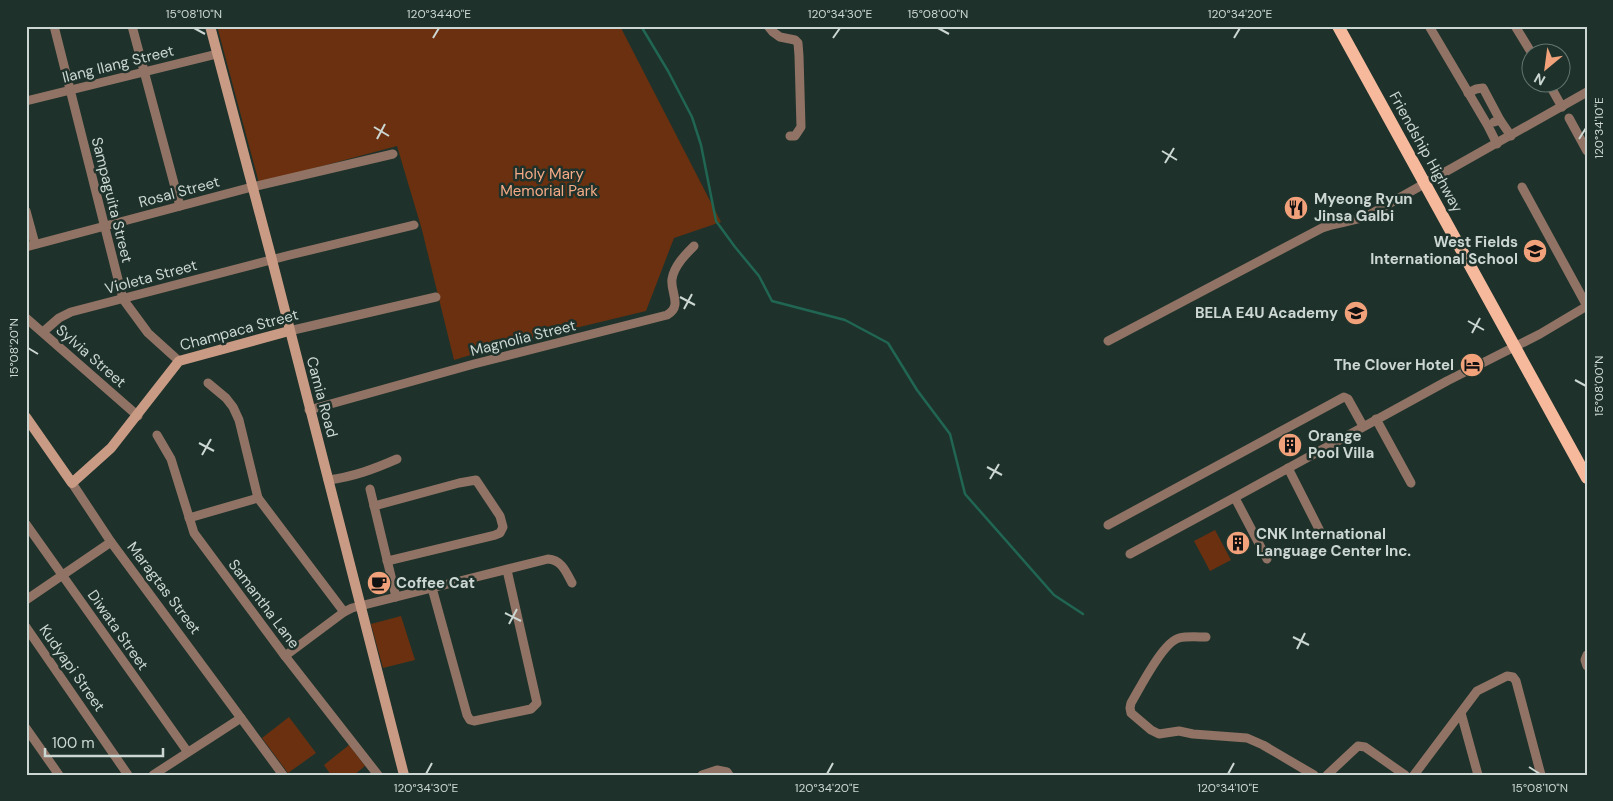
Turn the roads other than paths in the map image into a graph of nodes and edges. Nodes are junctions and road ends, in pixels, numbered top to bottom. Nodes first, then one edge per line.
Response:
1 (54, 26) edge
2 (132, 26) edge
3 (210, 26) edge
4 (768, 26) edge
5 (1338, 26) edge
6 (1429, 26) edge
7 (1515, 26) edge
8 (1525, 42) edge
9 (217, 54) junction
10 (144, 72) junction
11 (69, 90) junction
12 (1554, 92) edge
13 (1587, 92) edge
14 (1468, 93) junction
15 (26, 101) edge
16 (1562, 107) junction
17 (1569, 118) dead end
18 (1500, 120) junction
19 (1488, 126) junction
20 (790, 136) dead end
21 (1511, 136) junction
22 (1497, 144) junction
23 (1585, 144) edge
24 (393, 154) dead end
25 (1425, 183) junction
26 (252, 187) junction
27 (1522, 187) dead end
28 (180, 206) junction
29 (26, 211) edge
30 (105, 225) junction
31 (414, 225) dead end
32 (31, 245) edge
33 (694, 246) dead end
34 (272, 260) junction
35 (436, 297) dead end
36 (123, 299) junction
37 (1587, 306) edge
38 (26, 318) edge
39 (289, 331) junction
40 (43, 332) junction
41 (1108, 341) dead end
42 (1515, 348) junction
43 (179, 361) junction
44 (208, 383) dead end
45 (309, 410) junction
46 (26, 416) edge
47 (138, 416) junction
48 (1376, 419) junction
49 (1364, 426) junction
50 (157, 435) dead end
51 (397, 459) dead end
52 (1288, 468) junction
53 (1587, 478) edge
54 (328, 480) junction
55 (72, 483) junction
56 (1411, 483) dead end
57 (370, 489) dead end
58 (258, 498) junction
59 (1235, 498) junction
60 (374, 506) junction
61 (189, 518) junction
62 (26, 524) edge
63 (1108, 525) dead end
64 (1321, 533) dead end
65 (111, 542) junction
66 (1130, 554) dead end
67 (1267, 559) dead end
68 (387, 561) junction
69 (507, 570) junction
70 (63, 576) junction
71 (572, 583) dead end
72 (432, 588) junction
73 (396, 597) junction
74 (26, 600) edge
75 (360, 605) junction
76 (344, 612) junction
77 (26, 627) edge
78 (1206, 637) dead end
79 (1587, 655) edge
80 (284, 656) junction
81 (1587, 666) edge
82 (1461, 713) junction
83 (241, 718) junction
84 (26, 728) edge
85 (187, 751) junction
86 (60, 775) edge
87 (128, 775) edge
88 (153, 775) edge
89 (283, 775) edge
90 (378, 775) edge
91 (404, 775) edge
92 (702, 775) edge
93 (729, 775) edge
94 (1314, 775) edge
95 (1327, 775) edge
96 (1405, 775) edge
97 (1414, 775) edge
98 (1478, 775) edge
99 (1541, 775) edge

1 - 11 street, Sampaguita Street
2 - 10 street
3 - 9 street, Camia Road
4 - 20 street
5 - 25 main road, Friendship Highway
6 - 14 street
7 - 8 street
9 - 10 street, Ilang Ilang Street
9 - 26 street, Camia Road
10 - 11 street, Ilang Ilang Street
10 - 28 street
11 - 15 street, Ilang Ilang Street
11 - 30 street, Sampaguita Street
12 - 16 street
13 - 16 street
14 - 18 street
14 - 19 street
16 - 21 street
17 - 23 street
18 - 19 street
18 - 21 street
19 - 22 street
21 - 22 street
22 - 25 street
24 - 26 street, Rosal Street
25 - 41 street
25 - 42 main road, Friendship Highway
26 - 28 street, Rosal Street
26 - 34 street, Camia Road
27 - 37 street
28 - 30 street, Rosal Street
29 - 32 street
30 - 32 street, Rosal Street
30 - 36 street, Sampaguita Street
31 - 34 street, Violeta Street
33 - 45 street, Magnolia Street
34 - 36 street, Violeta Street
34 - 39 street, Camia Road
35 - 39 street, Champaca Street
36 - 40 street, Violeta Street
36 - 43 street, Sampaguita Street
37 - 42 street
38 - 40 street, Sylvia Street
39 - 43 street, Champaca Street
39 - 45 street, Camia Road
40 - 47 street, Sylvia Street
42 - 48 street
42 - 53 main road, Friendship Highway
43 - 47 street, Champaca Street
44 - 58 street
45 - 54 street, Camia Road
46 - 55 street, Maragtas Street
47 - 55 street, Champaca Street
48 - 49 street
48 - 56 street
49 - 52 street
49 - 63 street
50 - 61 street, Samantha Lane
51 - 54 street
52 - 59 street
52 - 64 street
54 - 75 street, Camia Road
55 - 65 street, Maragtas Street
57 - 60 street
58 - 61 street
58 - 76 street
59 - 66 street
59 - 67 street
60 - 68 street
60 - 68 street
61 - 80 street, Samantha Lane
62 - 70 street, Diwata Street
65 - 70 street
65 - 83 street, Maragtas Street
68 - 73 street
69 - 71 street
69 - 72 street
69 - 72 street
70 - 74 street
70 - 85 street, Diwata Street
72 - 73 street
73 - 75 street
75 - 76 street
75 - 91 street, Camia Road
76 - 80 street
77 - 87 street, Kudyapi Street
78 - 94 street
79 - 81 street
80 - 90 street, Samantha Lane
82 - 97 street
82 - 98 street
82 - 99 street
83 - 85 street
83 - 89 street, Maragtas Street
84 - 86 street
85 - 88 street
92 - 93 street
95 - 96 street

